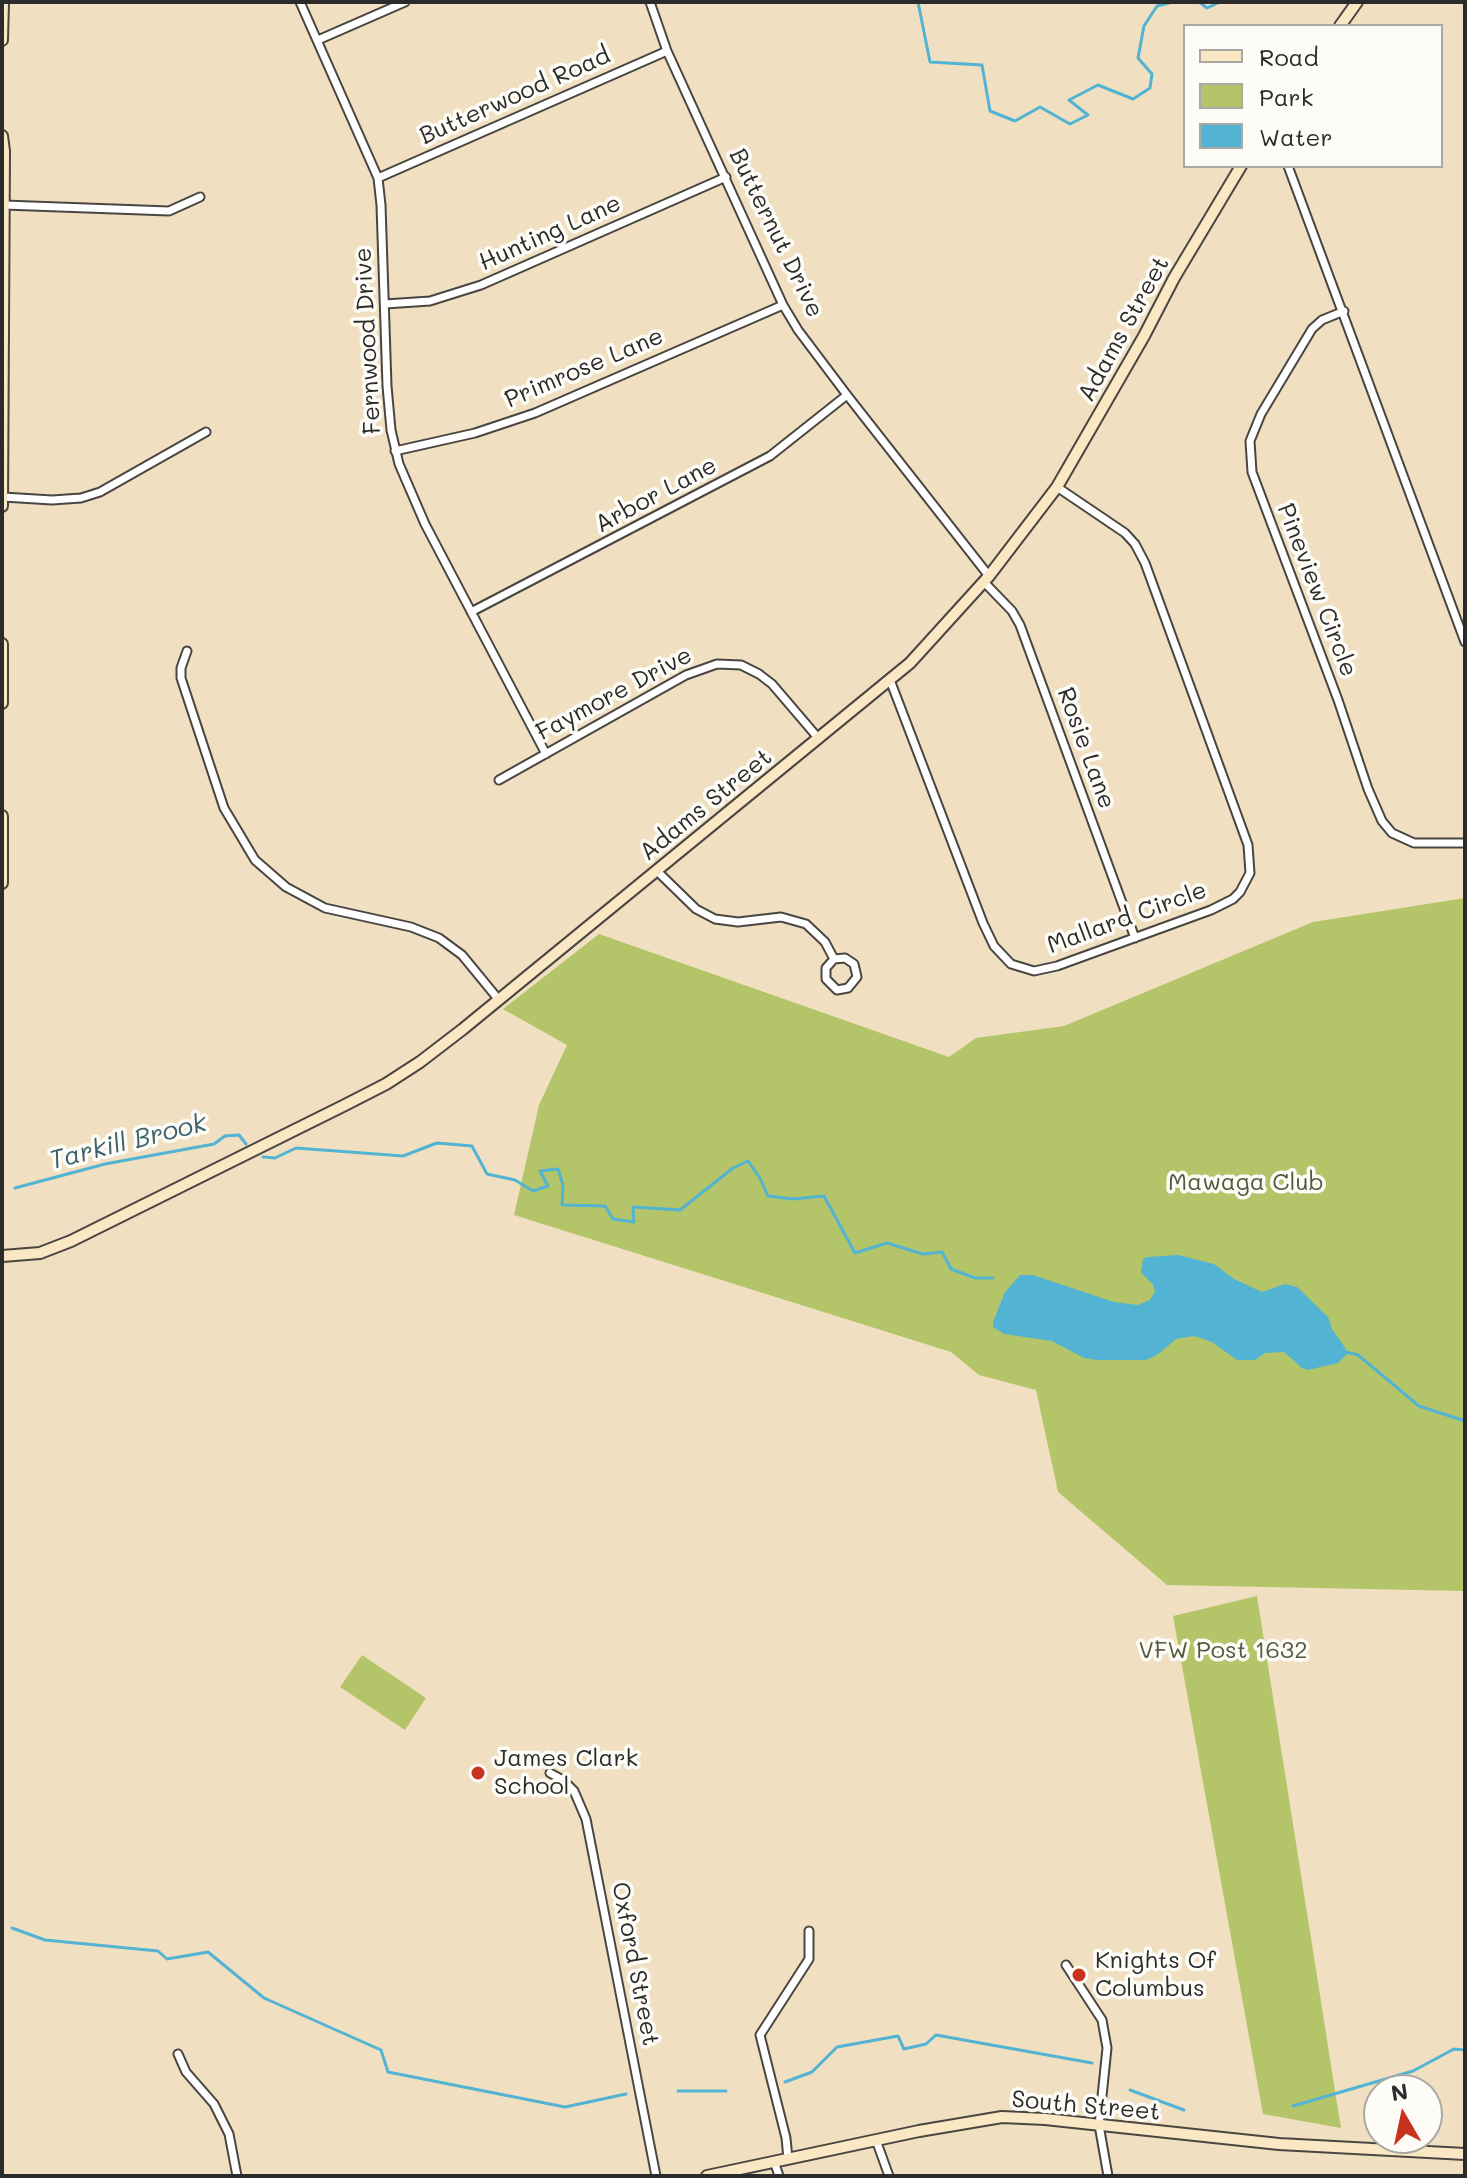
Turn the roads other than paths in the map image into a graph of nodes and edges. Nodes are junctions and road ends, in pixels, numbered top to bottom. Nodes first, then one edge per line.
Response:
1 (3, 2) edge
2 (300, 2) edge
3 (405, 2) edge
4 (650, 2) edge
5 (1357, 2) edge
6 (1341, 24) edge
7 (2, 40) edge
8 (318, 40) junction
9 (667, 51) junction
10 (2, 136) edge
11 (1240, 168) edge
12 (1289, 168) edge
13 (726, 177) junction
14 (378, 178) junction
15 (200, 197) dead end
16 (4, 205) edge
17 (385, 304) junction
18 (783, 305) junction
19 (1344, 311) junction
20 (847, 395) junction
21 (206, 432) dead end
22 (395, 451) junction
23 (1057, 487) junction
24 (3, 497) edge
25 (2, 506) edge
26 (986, 579) junction
27 (471, 612) junction
28 (1465, 642) edge
29 (2, 644) edge
30 (187, 651) dead end
31 (890, 680) junction
32 (2, 703) edge
33 (819, 739) junction
34 (546, 754) junction
35 (499, 780) dead end
36 (2, 816) edge
37 (1465, 843) edge
38 (657, 871) junction
39 (2, 883) edge
40 (1135, 938) junction
41 (834, 959) junction
42 (499, 1000) junction
43 (2, 1256) edge
44 (550, 1773) dead end
45 (809, 1931) dead end
46 (1066, 1965) dead end
47 (178, 2054) dead end
48 (1099, 2125) junction
49 (876, 2140) junction
50 (1465, 2154) edge
51 (788, 2159) junction
52 (774, 2161) junction
53 (237, 2176) edge
54 (656, 2176) edge
55 (707, 2176) edge
56 (779, 2176) edge
57 (889, 2176) edge
58 (1108, 2176) edge

1 - 7 street
2 - 8 street, Fernwood Drive
3 - 8 street
4 - 9 street, Butternut Drive
5 - 6 street
8 - 14 street, Fernwood Drive
9 - 13 street, Butternut Drive
9 - 14 street, Butterwood Road
10 - 16 street
11 - 23 street, Adams Street
12 - 19 street
13 - 17 street, Hunting Lane
13 - 18 street, Butternut Drive
14 - 17 street, Fernwood Drive
15 - 16 street
16 - 24 street
17 - 22 street, Fernwood Drive
18 - 20 street, Butternut Drive
18 - 22 street, Primrose Lane
19 - 28 street
19 - 37 street, Pineview Circle
20 - 26 street, Butternut Drive
20 - 27 street, Arbor Lane
21 - 24 street
22 - 27 street, Fernwood Drive
23 - 26 street, Adams Street
23 - 40 street, Mallard Circle
24 - 25 street
26 - 31 street, Adams Street
26 - 40 street, Rosie Lane
27 - 34 street, Fernwood Drive
29 - 32 street
30 - 42 street
31 - 33 street, Adams Street
31 - 40 street, Mallard Circle
33 - 34 street, Faymore Drive
33 - 38 street, Adams Street
34 - 35 street, Faymore Drive
36 - 39 street
38 - 41 street
38 - 42 street, Adams Street
41 - 41 street
42 - 43 street, Adams Street
44 - 54 street, Oxford Street
45 - 51 street
46 - 48 street
47 - 53 street
48 - 49 street, South Street
48 - 50 street, South Street
48 - 58 street
49 - 51 street, South Street
49 - 57 street
51 - 52 street, South Street
52 - 55 street, South Street
52 - 56 street

